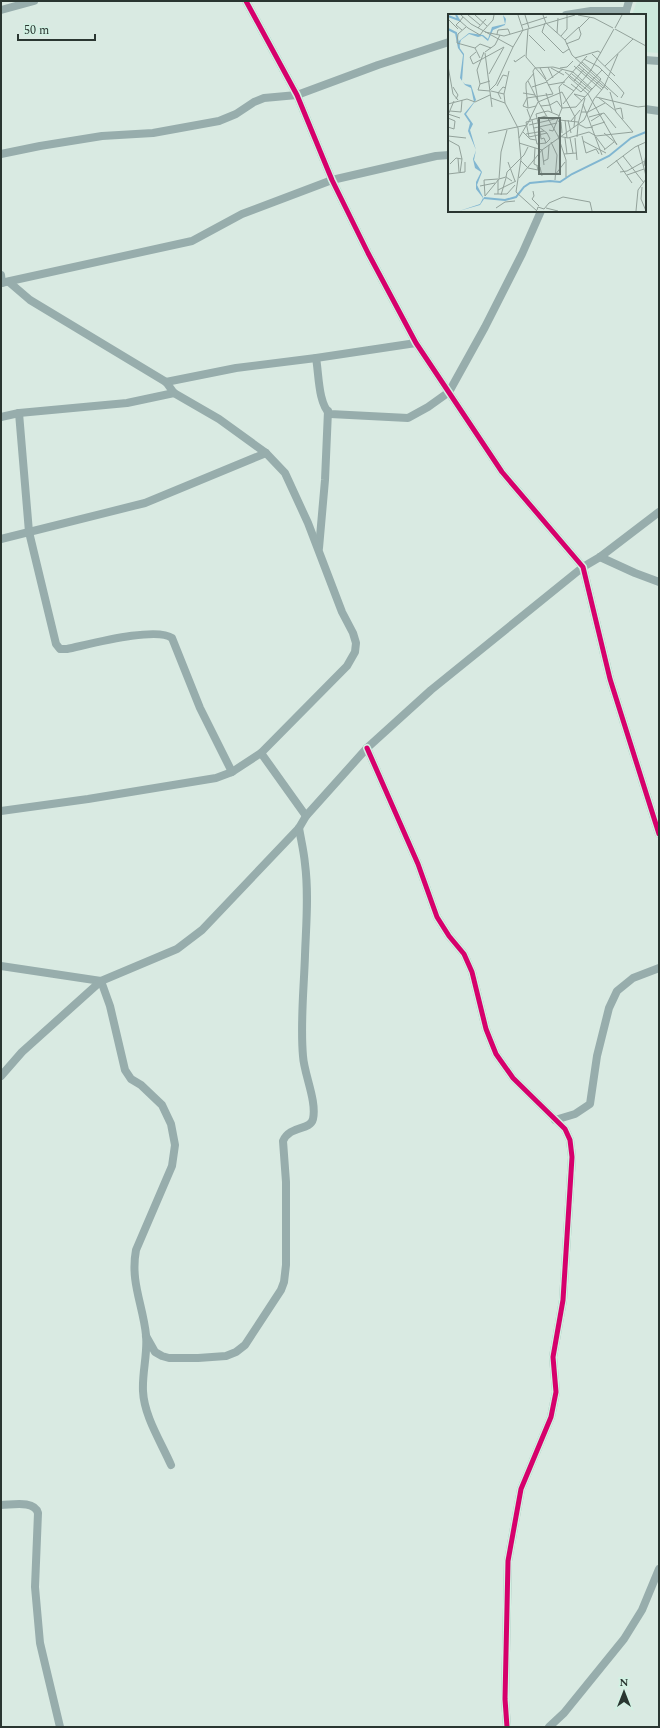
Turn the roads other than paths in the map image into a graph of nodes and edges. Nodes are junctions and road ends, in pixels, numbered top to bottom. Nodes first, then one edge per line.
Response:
1 (34, 1) edge
2 (246, 1) edge
3 (629, 1) edge
4 (1, 10) edge
5 (626, 13) edge
6 (572, 14) edge
7 (448, 42) edge
8 (646, 60) edge
9 (659, 61) edge
10 (297, 95) junction
11 (646, 109) edge
12 (659, 111) edge
13 (1, 154) edge
14 (448, 155) edge
15 (332, 180) junction
16 (541, 212) edge
17 (3, 281) edge
18 (416, 343) junction
19 (316, 358) junction
20 (166, 382) junction
21 (449, 392) junction
22 (174, 393) junction
23 (328, 411) junction
24 (20, 413) junction
25 (1, 417) edge
26 (266, 453) junction
27 (659, 512) edge
28 (29, 532) junction
29 (1, 539) edge
30 (319, 551) junction
31 (600, 557) junction
32 (583, 568) junction
33 (659, 582) edge
34 (367, 748) junction
35 (261, 753) junction
36 (232, 772) junction
37 (1, 811) edge
38 (306, 816) junction
39 (299, 828) junction
40 (659, 834) edge
41 (1, 966) edge
42 (659, 968) edge
43 (101, 981) junction
44 (1, 1076) edge
45 (555, 1120) junction
46 (146, 1336) junction
47 (171, 1465) dead end
48 (1, 1505) edge
49 (659, 1569) edge
50 (60, 1727) edge
51 (507, 1727) edge
52 (549, 1727) edge

1 - 4 street
2 - 10 street
3 - 5 street
5 - 6 street
7 - 10 street
8 - 9 street
10 - 13 street
10 - 15 street
11 - 12 street
14 - 15 street
15 - 17 street
15 - 18 street
16 - 21 street
17 - 20 street
18 - 19 street
18 - 21 street
19 - 20 street
19 - 23 street
20 - 22 street
21 - 23 street
21 - 32 street
22 - 24 street
22 - 26 street
23 - 30 street
24 - 25 street
24 - 28 street
26 - 28 street
26 - 30 street
27 - 31 street
28 - 29 street
28 - 36 street
30 - 35 street
31 - 32 street
31 - 33 street
32 - 34 street
32 - 40 street
34 - 38 street
34 - 45 street
35 - 36 street
35 - 38 street
36 - 37 street
38 - 39 street
39 - 43 street
39 - 46 street
41 - 43 street
42 - 45 street
43 - 44 street
43 - 46 street
45 - 51 street
46 - 47 street
48 - 50 street
49 - 52 street

